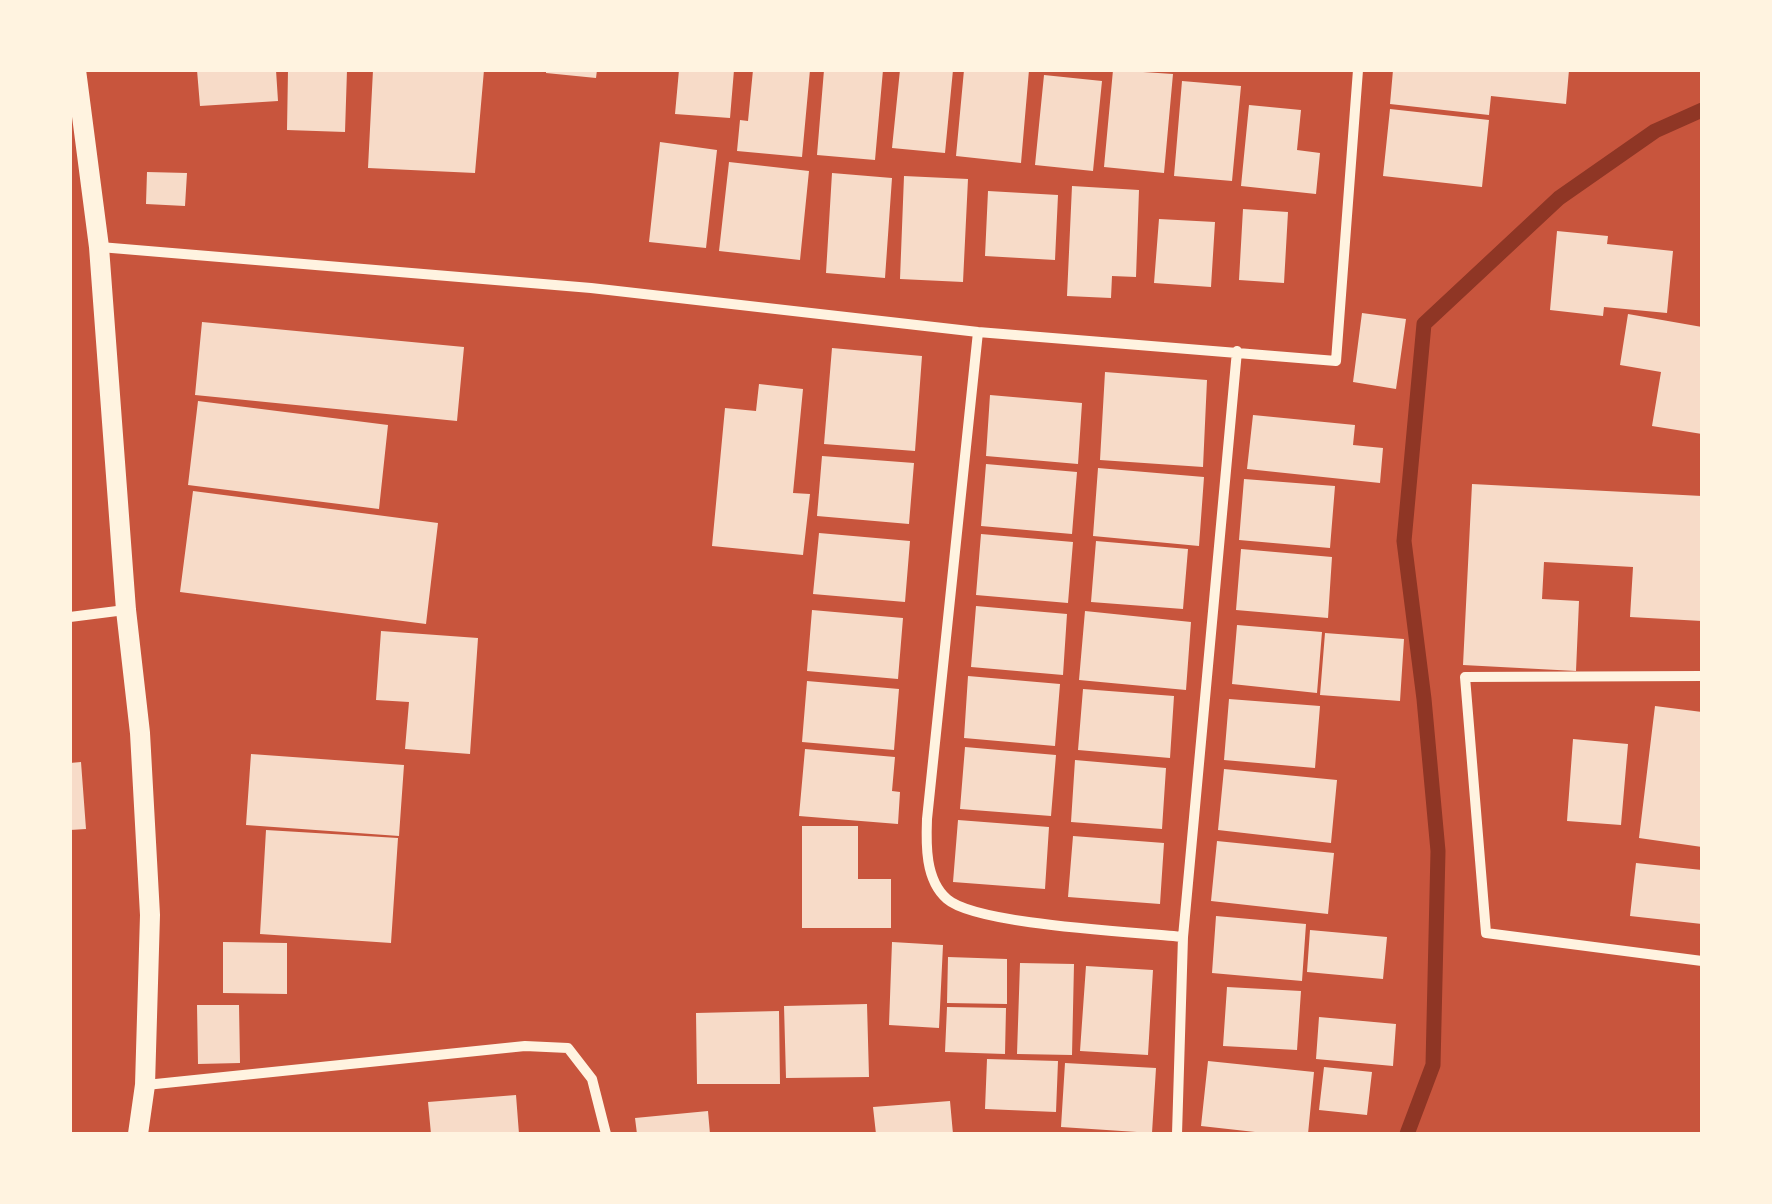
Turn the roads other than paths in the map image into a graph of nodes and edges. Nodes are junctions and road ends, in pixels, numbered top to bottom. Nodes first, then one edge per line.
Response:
1 (76, 70) edge
2 (1358, 70) edge
3 (99, 247) junction
4 (978, 332) junction
5 (1237, 350) junction
6 (126, 610) junction
7 (70, 617) edge
8 (1702, 676) edge
9 (1183, 937) junction
10 (1702, 961) edge
11 (145, 1085) junction
12 (138, 1134) edge
13 (606, 1134) edge
14 (1177, 1134) edge

1 - 3 main road
2 - 5 street
3 - 4 street
3 - 6 main road
4 - 5 street
4 - 9 street
5 - 9 street
6 - 7 street
6 - 11 main road
8 - 10 street
9 - 14 street
11 - 12 main road
11 - 13 street

